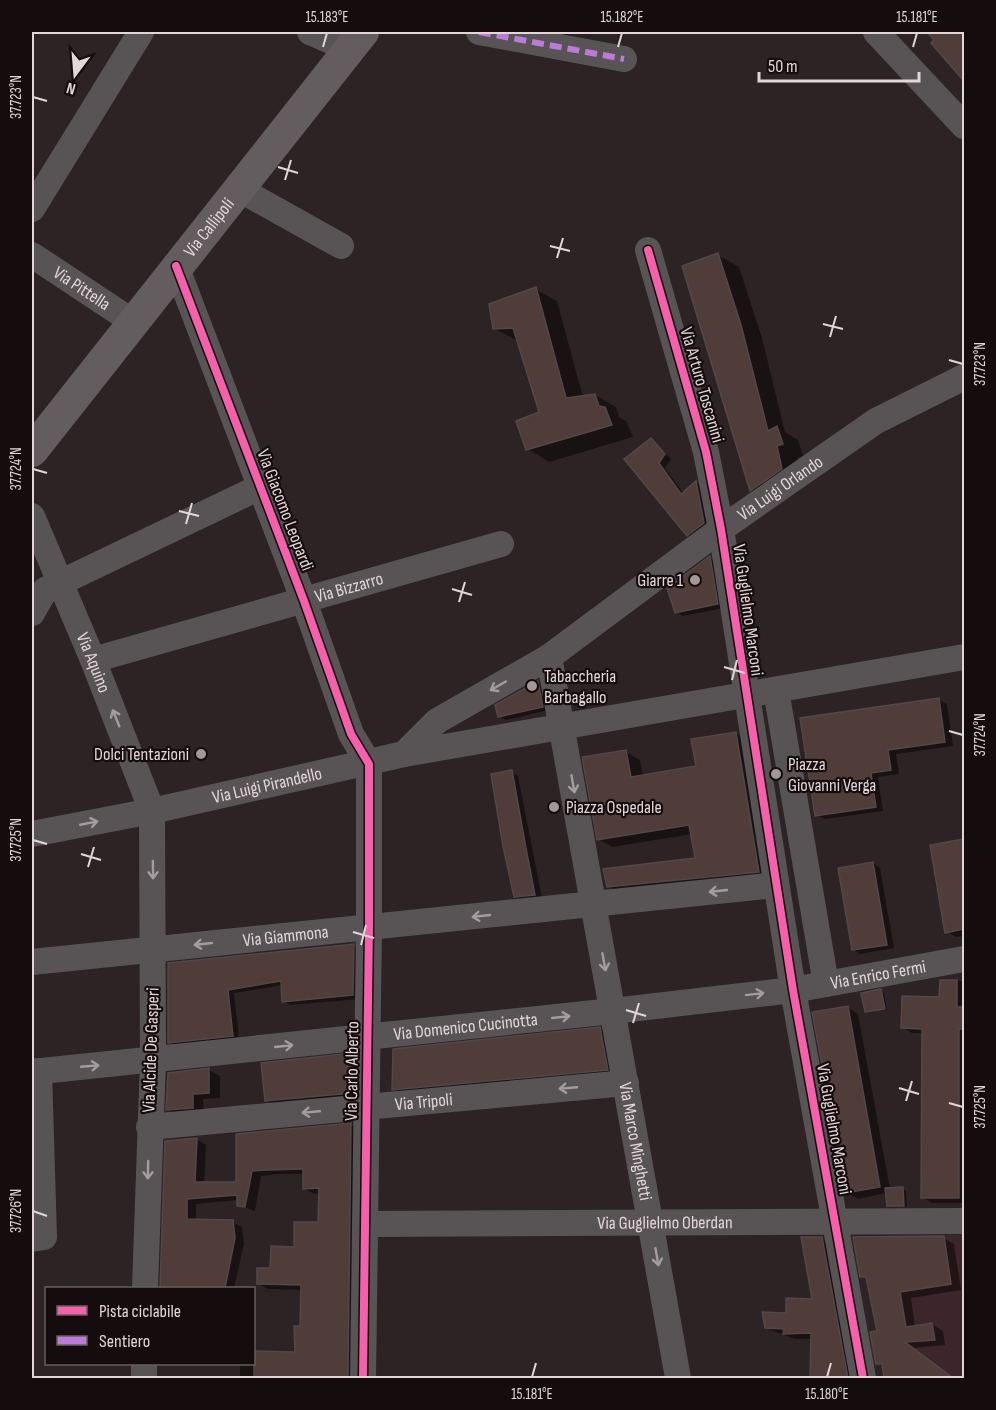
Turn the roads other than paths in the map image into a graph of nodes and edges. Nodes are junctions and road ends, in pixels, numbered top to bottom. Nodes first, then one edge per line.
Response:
1 (141, 32) edge
2 (310, 32) edge
3 (479, 32) edge
4 (876, 32) edge
5 (355, 40) edge
6 (624, 59) dead end
7 (964, 126) edge
8 (237, 188) junction
9 (32, 209) edge
10 (341, 246) dead end
11 (648, 250) dead end
12 (32, 255) edge
13 (176, 266) junction
14 (133, 322) junction
15 (964, 377) edge
16 (32, 451) edge
17 (260, 487) junction
18 (32, 516) edge
19 (721, 529) junction
20 (501, 544) dead end
21 (61, 584) junction
22 (304, 601) junction
23 (32, 613) edge
24 (549, 657) junction
25 (964, 657) edge
26 (93, 660) junction
27 (776, 690) junction
28 (746, 695) junction
29 (568, 726) junction
30 (404, 754) junction
31 (369, 764) junction
32 (152, 811) junction
33 (32, 834) edge
34 (776, 885) junction
35 (594, 904) junction
36 (369, 927) junction
37 (153, 950) junction
38 (964, 959) edge
39 (32, 962) edge
40 (826, 984) junction
41 (793, 990) junction
42 (613, 1011) junction
43 (368, 1036) junction
44 (153, 1060) junction
45 (35, 1072) edge
46 (626, 1083) junction
47 (367, 1107) junction
48 (149, 1126) junction
49 (36, 1137) edge
50 (964, 1221) edge
51 (651, 1223) junction
52 (835, 1223) junction
53 (365, 1224) junction
54 (32, 1239) edge
55 (145, 1287) edge
56 (363, 1378) edge
57 (678, 1378) edge
58 (863, 1378) edge

1 - 9 street
2 - 5 street
3 - 6 street
4 - 7 street
5 - 8 main road, Via Callipoli
8 - 10 street
8 - 13 main road, Via Callipoli
11 - 19 street, Via Arturo Toscanini
12 - 14 street, Via Pittella
13 - 14 main road, Via Callipoli
13 - 17 street, Via Giacomo Leopardi
14 - 16 main road, Via Callipoli
15 - 19 street, Via Luigi Orlando
17 - 21 street
17 - 22 street, Via Giacomo Leopardi
18 - 21 street, Via Aquino
19 - 24 street, Via Luigi Orlando
19 - 28 street, Via Guglielmo Marconi
20 - 22 street, Via Bizzarro
21 - 23 street
21 - 26 street, Via Aquino
22 - 26 street, Via Bizzarro
22 - 31 street, Via Giacomo Leopardi
24 - 29 street, Via Marco Minghetti
24 -> 30 street, Via Luigi Orlando
25 - 27 street, Via Luigi Pirandello
32 -> 26 street, Via Aquino
27 - 28 street, Via Luigi Pirandello
27 - 40 street
28 - 29 street, Via Luigi Pirandello
28 - 34 street, Via Guglielmo Marconi
29 - 30 street, Via Luigi Pirandello
29 -> 35 street, Via Marco Minghetti
30 - 31 street, Via Luigi Pirandello
31 - 32 street, Via Luigi Pirandello
31 - 36 street, Via Carlo Alberto
33 -> 32 street, Via Luigi Pirandello
32 -> 37 street, Via Alcide De Gasperi
34 -> 35 street
34 - 41 street, Via Guglielmo Marconi
35 -> 36 street, Via Giammona
35 -> 42 street, Via Marco Minghetti
36 -> 37 street, Via Giammona
36 - 43 street, Via Carlo Alberto
37 - 39 street, Via Giammona
37 - 44 street, Via Alcide De Gasperi
38 - 40 street, Via Enrico Fermi
40 - 41 street, Via Enrico Fermi
42 -> 41 street, Via Domenico Cucinotta
41 - 52 street, Via Guglielmo Marconi
43 -> 42 street, Via Domenico Cucinotta
42 - 46 street, Via Marco Minghetti
44 -> 43 street, Via Domenico Cucinotta
43 - 47 street, Via Carlo Alberto
45 -> 44 street, Via Domenico Cucinotta
44 - 48 street, Via Alcide De Gasperi
45 - 49 street
46 -> 47 street, Via Tripoli
46 - 51 street, Via Marco Minghetti
47 -> 48 street, Via Tripoli
47 - 53 street, Via Carlo Alberto
48 -> 55 street, Via Alcide De Gasperi
49 - 54 street
50 - 52 street, Via Guglielmo Oberdan
51 - 52 street, Via Guglielmo Oberdan
51 - 53 street, Via Guglielmo Oberdan
51 -> 57 street, Via Marco Minghetti
52 - 58 street, Via Guglielmo Marconi
53 - 56 street, Via Carlo Alberto

